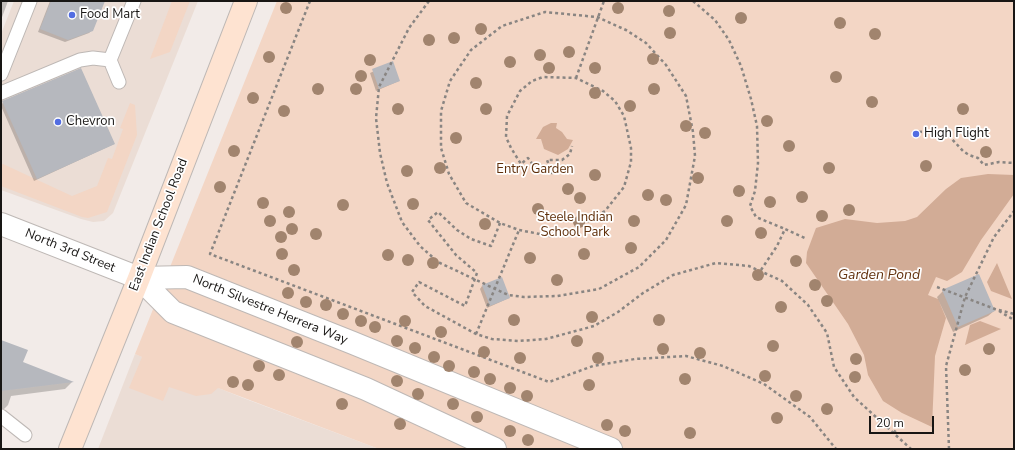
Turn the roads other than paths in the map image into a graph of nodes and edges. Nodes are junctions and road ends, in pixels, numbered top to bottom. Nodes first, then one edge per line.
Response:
1 (30, 1) edge
2 (134, 1) edge
3 (246, 1) edge
4 (110, 60) junction
5 (1, 74) edge
6 (119, 82) dead end
7 (1, 93) edge
8 (1, 224) edge
9 (139, 278) junction
10 (1, 416) edge
11 (25, 435) dead end
12 (70, 449) edge
13 (495, 449) edge
14 (611, 449) edge

1 - 5 lane
2 - 4 lane
3 - 9 main road, East Indian School Road
4 - 6 lane
4 - 7 lane
8 - 9 street, North 3rd Street
9 - 12 main road, East Indian School Road
9 - 13 street
9 - 14 street, North Silvestre Herrera Way
10 - 11 lane

